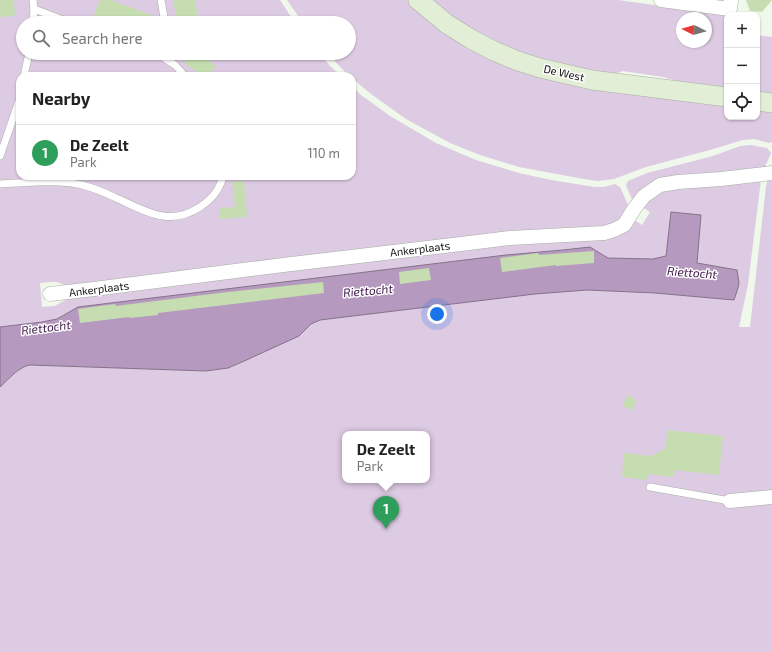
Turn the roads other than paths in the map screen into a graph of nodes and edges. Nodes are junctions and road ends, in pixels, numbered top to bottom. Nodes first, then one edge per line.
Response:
1 (33, 0) edge
2 (161, 0) edge
3 (418, 0) edge
4 (661, 0) edge
5 (731, 0) edge
6 (34, 9) junction
7 (34, 16) edge
8 (52, 16) edge
9 (164, 16) edge
10 (27, 60) edge
11 (170, 60) edge
12 (25, 72) edge
13 (181, 72) edge
14 (724, 97) edge
15 (760, 101) edge
16 (772, 103) edge
17 (16, 110) edge
18 (0, 156) edge
19 (772, 173) edge
20 (222, 180) edge
21 (0, 184) edge
22 (50, 294) dead end
23 (650, 488) dead end
24 (772, 497) edge
25 (730, 501) joint

1 - 6 lane
2 - 9 lane
3 - 14 main road, De West
4 - 5 street
6 - 7 lane
6 - 8 lane
10 - 12 lane
11 - 13 lane
15 - 16 main road
17 - 18 lane
19 - 22 street, Ankerplaats
20 - 21 lane
23 - 25 lane
24 - 25 street

